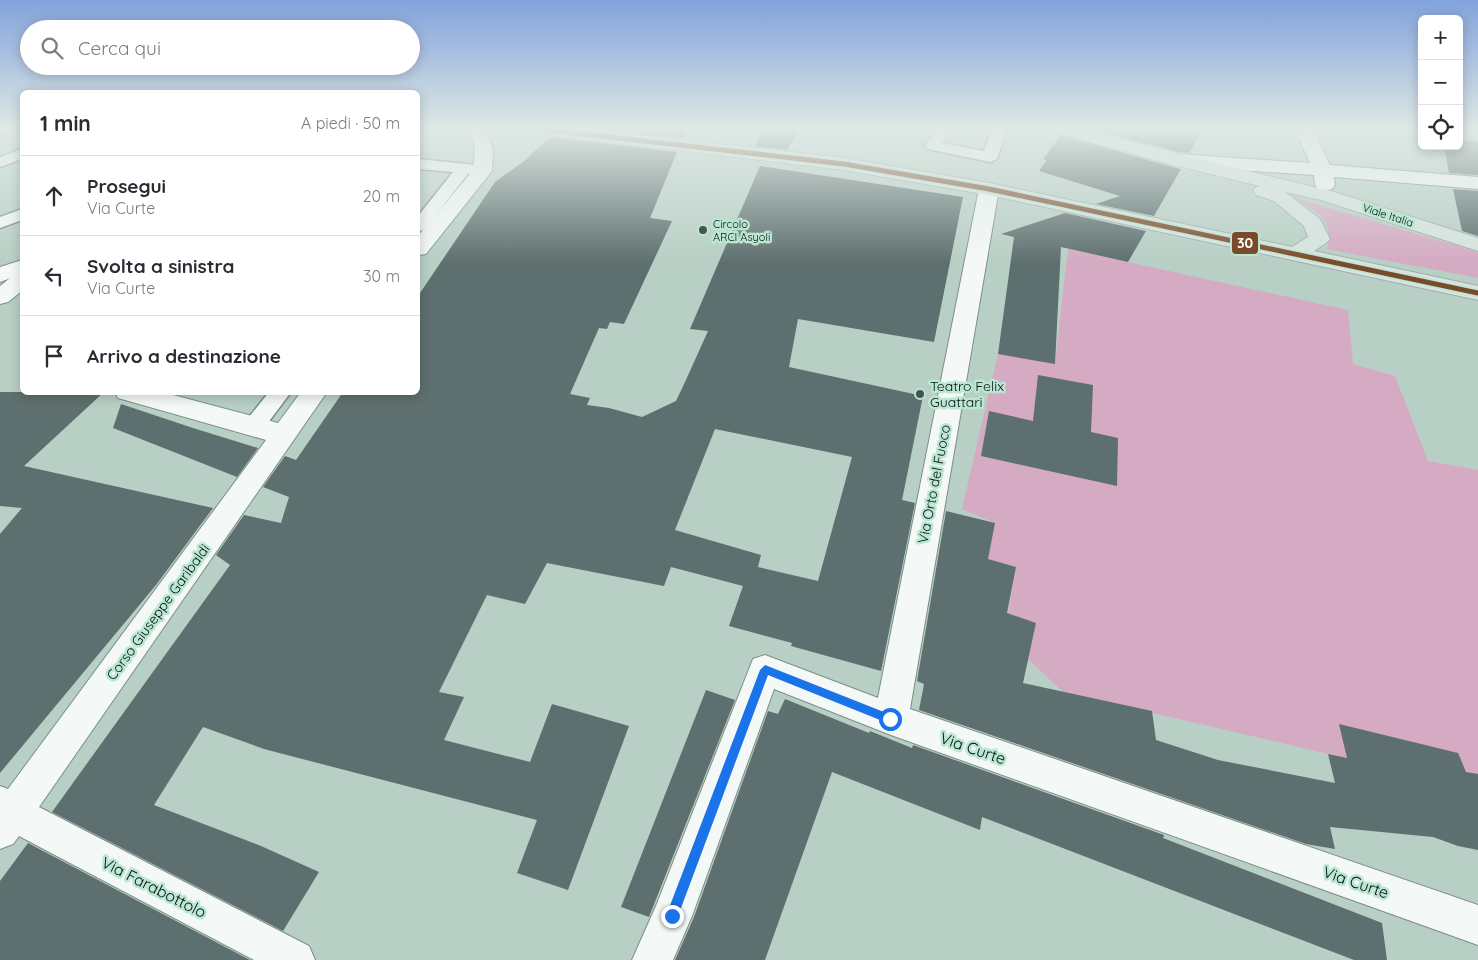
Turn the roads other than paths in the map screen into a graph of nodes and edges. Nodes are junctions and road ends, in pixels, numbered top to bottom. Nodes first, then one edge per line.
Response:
1 (469, 174) edge
2 (470, 174) edge
3 (901, 174) edge
4 (1216, 174) edge
5 (1235, 174) edge
6 (1324, 174) edge
7 (1368, 174) edge
8 (1478, 183) edge
9 (989, 189) junction
10 (1327, 196) junction
11 (20, 215) edge
12 (0, 223) edge
13 (420, 224) edge
14 (1478, 245) edge
15 (420, 246) edge
16 (1293, 255) junction
17 (20, 267) edge
18 (0, 275) edge
19 (20, 282) edge
20 (1478, 294) edge
21 (0, 297) edge
22 (138, 395) edge
23 (279, 395) edge
24 (313, 395) edge
25 (253, 426) junction
26 (285, 435) junction
27 (890, 719) junction
28 (4, 816) edge
29 (1478, 925) edge
30 (296, 960) edge
31 (652, 960) edge

1 - 13 lane
2 - 15 street
3 - 9 main road
4 - 16 main road
5 - 10 main road, Viale Italia
6 - 10 street
7 - 8 street
9 - 16 main road
9 - 27 street, Via Orto del Fuoco
10 - 14 main road, Viale Italia
11 - 12 lane
16 - 20 main road
17 - 18 street
19 - 21 street
22 - 25 street
23 - 25 lane
24 - 26 street, Corso Giuseppe Garibaldi
25 - 26 street
26 - 28 street, Corso Giuseppe Garibaldi
27 - 29 street, Via Curte
27 - 31 street, Via Curte
28 - 30 street, Via Farabottolo

